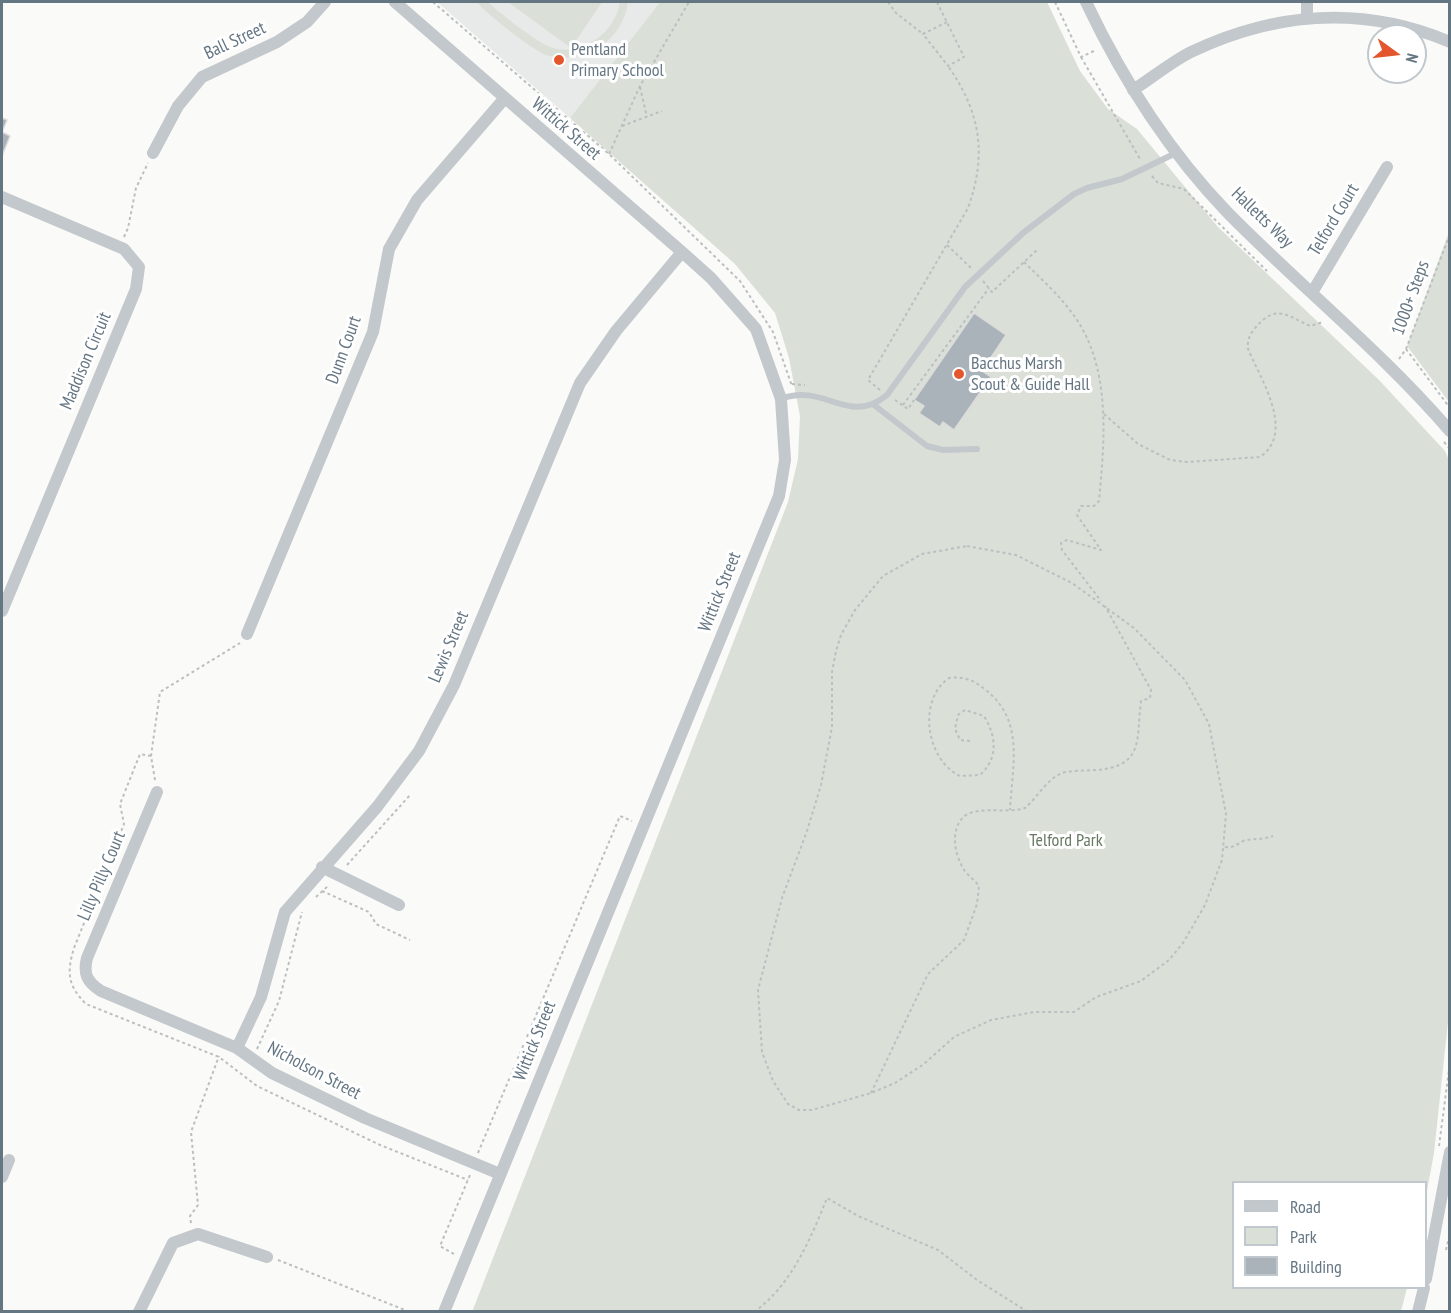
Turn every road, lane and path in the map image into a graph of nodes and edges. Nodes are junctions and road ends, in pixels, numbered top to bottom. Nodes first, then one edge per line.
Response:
1 (325, 2) edge
2 (396, 2) edge
3 (689, 2) edge
4 (888, 2) edge
5 (937, 2) edge
6 (1055, 2) edge
7 (1086, 2) edge
8 (1307, 2) edge
9 (1307, 17) junction
10 (947, 22) junction
11 (923, 34) junction
12 (1449, 42) edge
13 (1106, 44) junction
14 (948, 66) junction
15 (640, 86) junction
16 (1133, 90) junction
17 (504, 99) junction
18 (662, 111) dead end
19 (647, 117) junction
20 (622, 126) junction
21 (1177, 152) junction
22 (153, 153) joint
23 (609, 154) dead end
24 (1387, 167) dead end
25 (2, 197) edge
26 (1449, 234) edge
27 (118, 247) junction
28 (682, 252) junction
29 (1024, 262) dead end
30 (989, 288) dead end
31 (1313, 291) junction
32 (1323, 322) dead end
33 (1406, 349) junction
34 (1393, 369) junction
35 (887, 395) junction
36 (781, 399) junction
37 (914, 400) dead end
38 (874, 405) junction
39 (903, 405) junction
40 (1449, 408) edge
41 (1104, 413) junction
42 (1449, 431) edge
43 (977, 449) dead end
44 (1103, 603) junction
45 (2, 611) edge
46 (247, 634) joint
47 (970, 741) dead end
48 (151, 756) junction
49 (157, 792) joint
50 (411, 794) dead end
51 (1010, 810) junction
52 (643, 825) junction
53 (1273, 836) dead end
54 (1224, 847) junction
55 (322, 867) junction
56 (340, 876) junction
57 (322, 891) junction
58 (315, 898) dead end
59 (309, 905) dead end
60 (399, 905) dead end
61 (410, 940) dead end
62 (86, 976) joint
63 (224, 1042) junction
64 (237, 1048) junction
65 (219, 1057) junction
66 (253, 1059) junction
67 (1449, 1062) edge
68 (244, 1076) junction
69 (871, 1093) junction
70 (1444, 1153) edge
71 (9, 1160) dead end
72 (474, 1163) junction
73 (500, 1174) junction
74 (2, 1177) edge
75 (468, 1180) junction
76 (192, 1236) junction
77 (267, 1257) joint
78 (465, 1260) junction
79 (1427, 1266) edge
80 (1424, 1289) edge
81 (139, 1311) edge
82 (410, 1311) edge
83 (444, 1311) edge
84 (754, 1311) edge
85 (1028, 1311) edge
86 (1418, 1311) edge

1 - 22 street, Ball Street
2 - 17 street, Wittick Street
3 - 15 path
4 - 11 path
5 - 10 path
6 - 13 path
7 - 13 street, Halletts Way
8 - 9 street
9 - 12 street
9 - 16 street
10 - 11 path
10 - 14 path
11 - 14 path
13 - 16 street, Halletts Way
14 - 35 path
15 - 19 path
15 - 20 path
16 - 21 street, Halletts Way
17 - 28 street, Wittick Street
17 - 46 street, Dunn Court
18 - 19 path
19 - 20 path
20 - 23 path
21 - 31 street, Halletts Way
21 - 35 lane
22 - 27 path
24 - 31 street, Telford Court
25 - 27 street, Maddison Circuit
26 - 33 path, 1000+ Steps
27 - 45 street, Maddison Circuit
28 - 36 street, Wittick Street
28 - 55 street, Lewis Street
29 - 41 path
30 - 39 path
31 - 34 street, Halletts Way
32 - 41 path
33 - 34 path, 1000+ Steps
33 - 40 path
34 - 42 street, Halletts Way
35 - 38 lane
35 - 39 path
36 - 38 lane
36 - 52 street, Wittick Street
37 - 39 path
38 - 43 lane
41 - 44 path
44 - 51 path
44 - 54 path
44 - 69 path
46 - 48 path
47 - 51 path
48 - 49 path
48 - 65 path
49 - 62 street, Lilly Pilly Court
50 - 56 path
51 - 69 path
52 - 72 path
52 - 73 street, Wittick Street
53 - 54 path
54 - 69 path
55 - 56 street
55 - 64 street, Lewis Street
56 - 57 path
56 - 60 street
57 - 58 path
57 - 61 path
59 - 66 path
62 - 63 street, Nicholson Street
63 - 64 street, Nicholson Street
63 - 65 path
64 - 66 street, Nicholson Street
65 - 68 path
65 - 76 path
66 - 68 path
66 - 72 street, Nicholson Street
67 - 70 path
68 - 75 path
70 - 79 street
71 - 74 street
72 - 73 street, Nicholson Street
72 - 75 path
73 - 78 street, Wittick Street
75 - 78 path
76 - 77 street
76 - 81 street
77 - 82 path
78 - 83 street, Wittick Street
80 - 86 street
84 - 85 path

